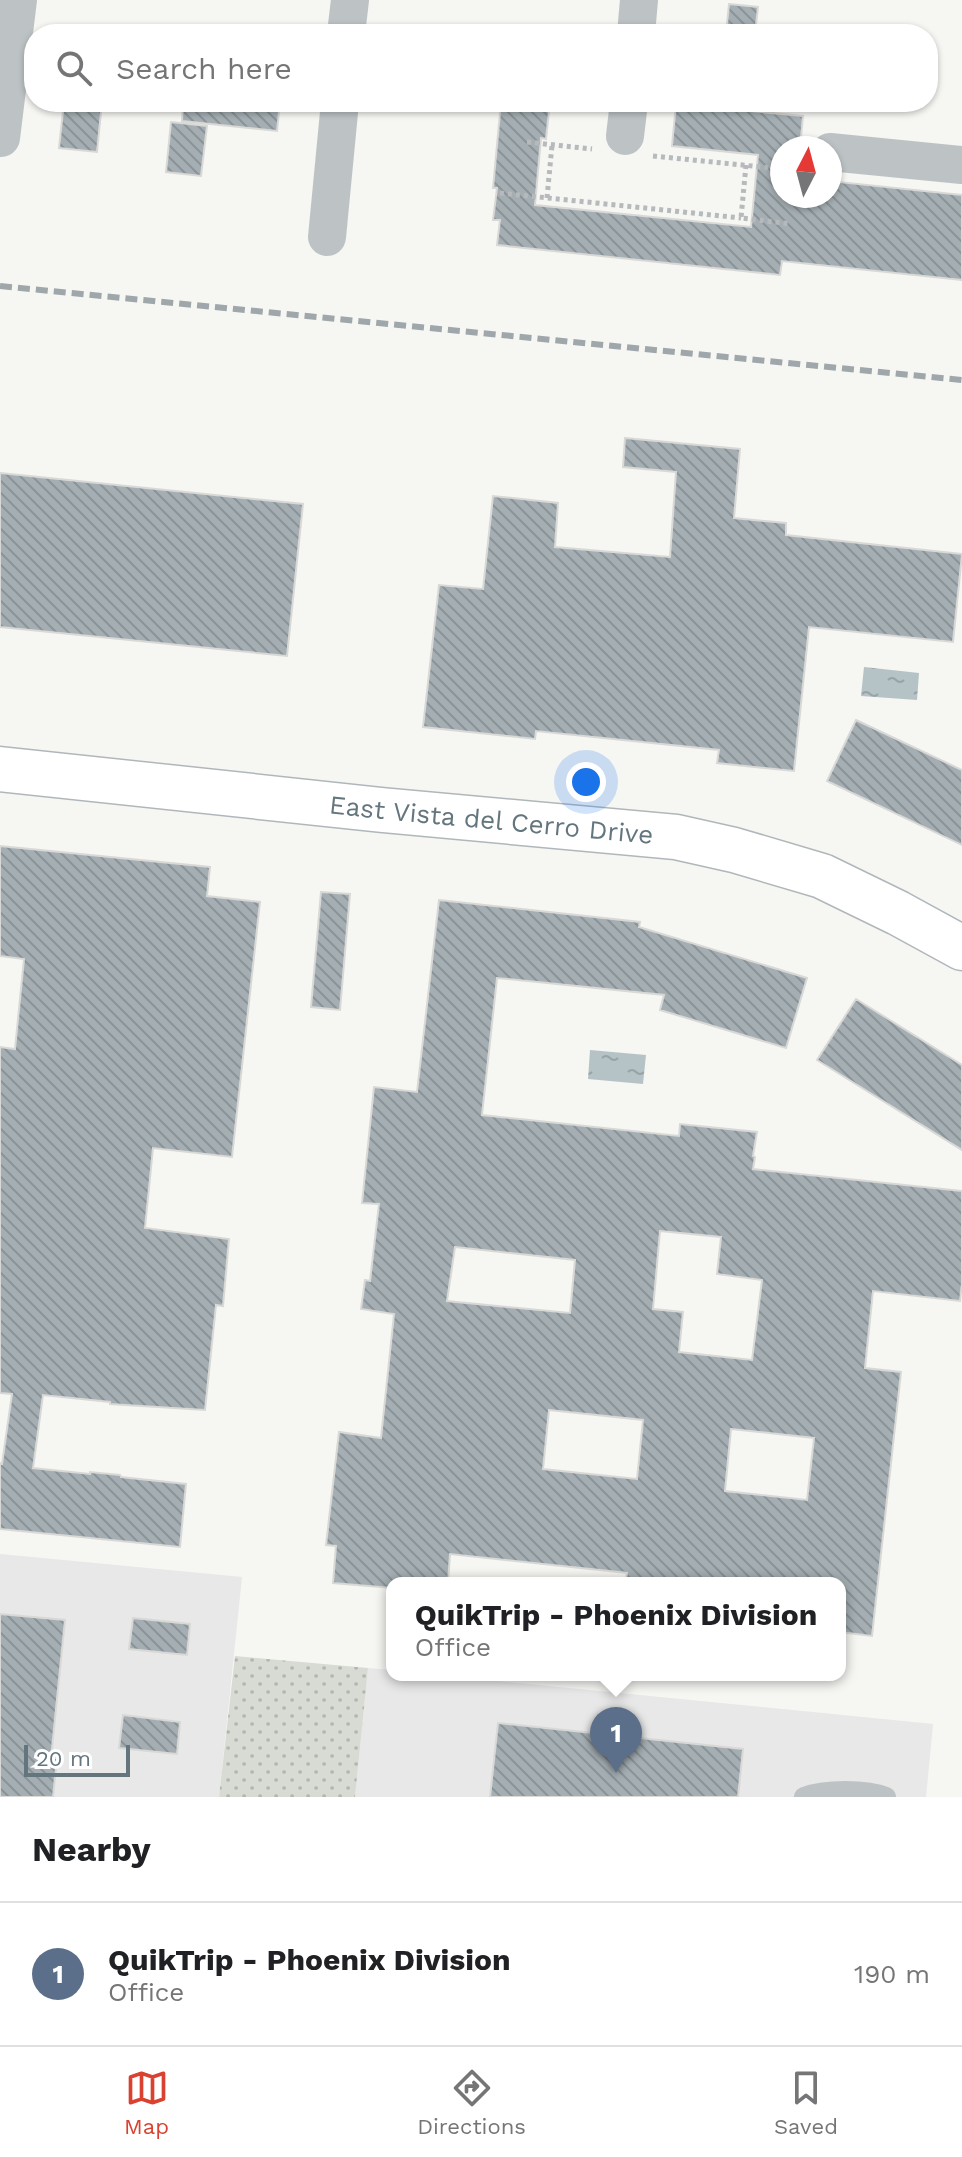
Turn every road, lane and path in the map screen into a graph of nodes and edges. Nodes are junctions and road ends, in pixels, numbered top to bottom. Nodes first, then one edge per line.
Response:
1 (18, 0) edge
2 (350, 0) edge
3 (639, 0) edge
4 (347, 24) edge
5 (637, 24) edge
6 (339, 112) edge
7 (626, 130) edge
8 (1, 138) edge
9 (527, 142) dead end
10 (552, 145) junction
11 (842, 153) edge
12 (746, 165) junction
13 (962, 165) edge
14 (770, 168) edge
15 (500, 193) dead end
16 (547, 198) junction
17 (741, 218) junction
18 (791, 224) dead end
19 (327, 237) dead end
20 (0, 769) edge
21 (962, 948) edge
22 (804, 1797) edge
23 (886, 1797) edge

1 - 8 street
2 - 4 street
3 - 5 street
6 - 19 street
7 - 10 path
7 - 12 path
9 - 10 path
10 - 16 path
11 - 13 street
12 - 14 path
12 - 17 path
15 - 16 path
16 - 17 path
17 - 18 path
20 - 21 street, East Vista del Cerro Drive
22 - 23 lane

